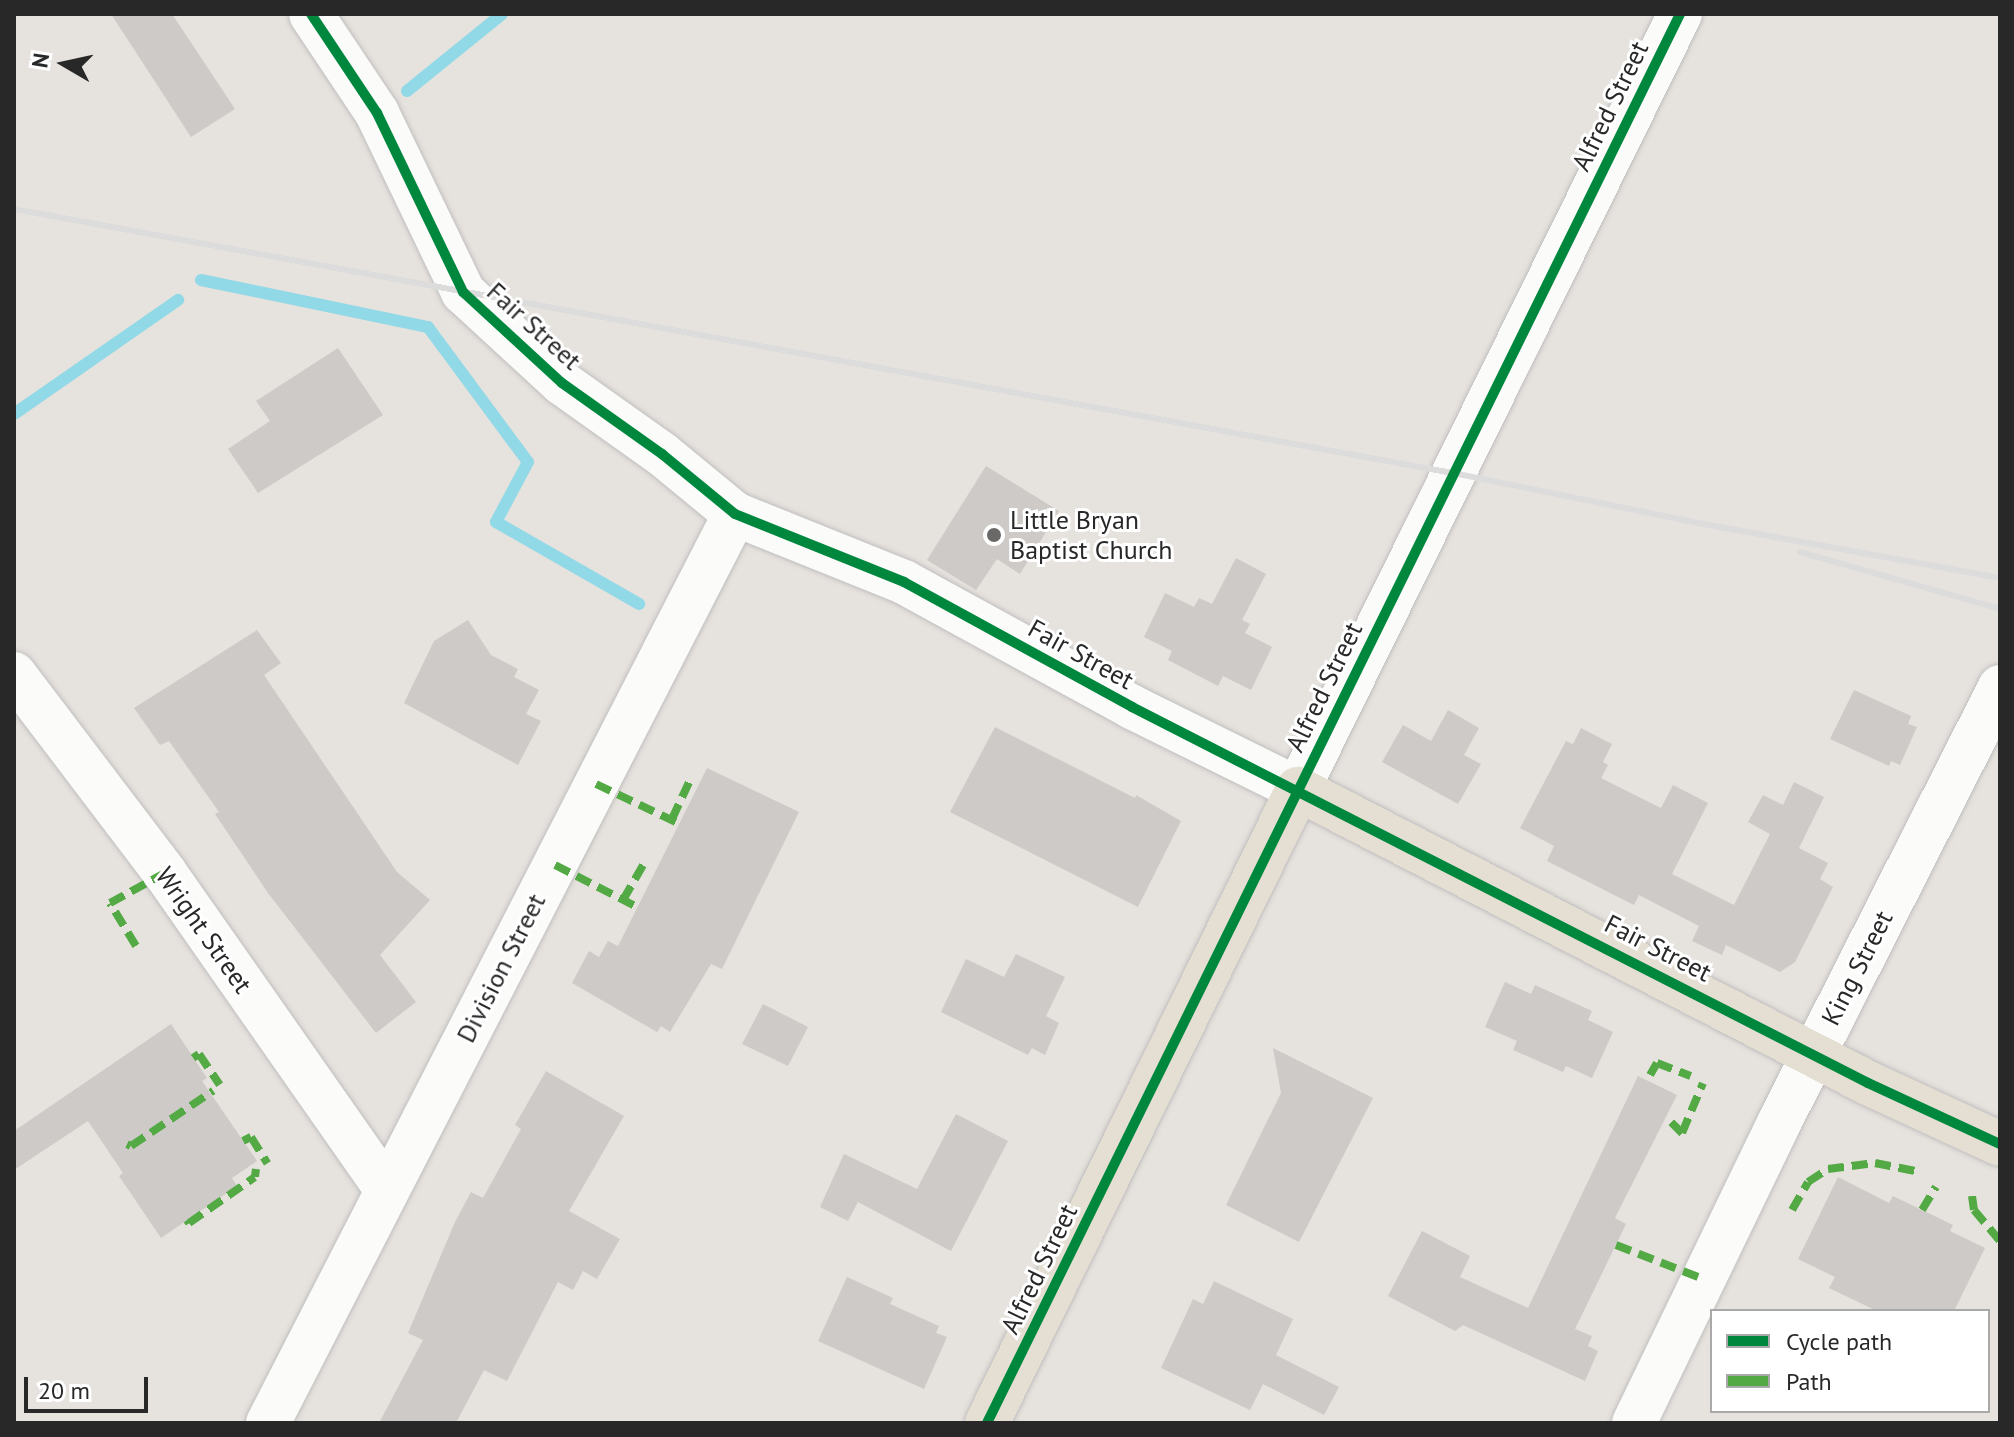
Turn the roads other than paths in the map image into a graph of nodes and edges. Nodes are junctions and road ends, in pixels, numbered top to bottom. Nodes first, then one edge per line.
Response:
1 (311, 14) edge
2 (1680, 14) edge
3 (735, 514) junction
4 (14, 674) edge
5 (2000, 687) edge
6 (1298, 789) junction
7 (1815, 1052) junction
8 (2000, 1144) edge
9 (387, 1190) junction
10 (268, 1423) edge
11 (987, 1423) edge
12 (1634, 1423) edge

1 - 3 street, Fair Street
2 - 6 street, Alfred Street
3 - 6 street, Fair Street
3 - 9 street, Division Street
4 - 9 street, Wright Street
5 - 7 street, King Street
6 - 7 main road, Fair Street
6 - 11 main road, Alfred Street
7 - 8 main road, Fair Street
7 - 12 street, King Street
9 - 10 street, Division Street

